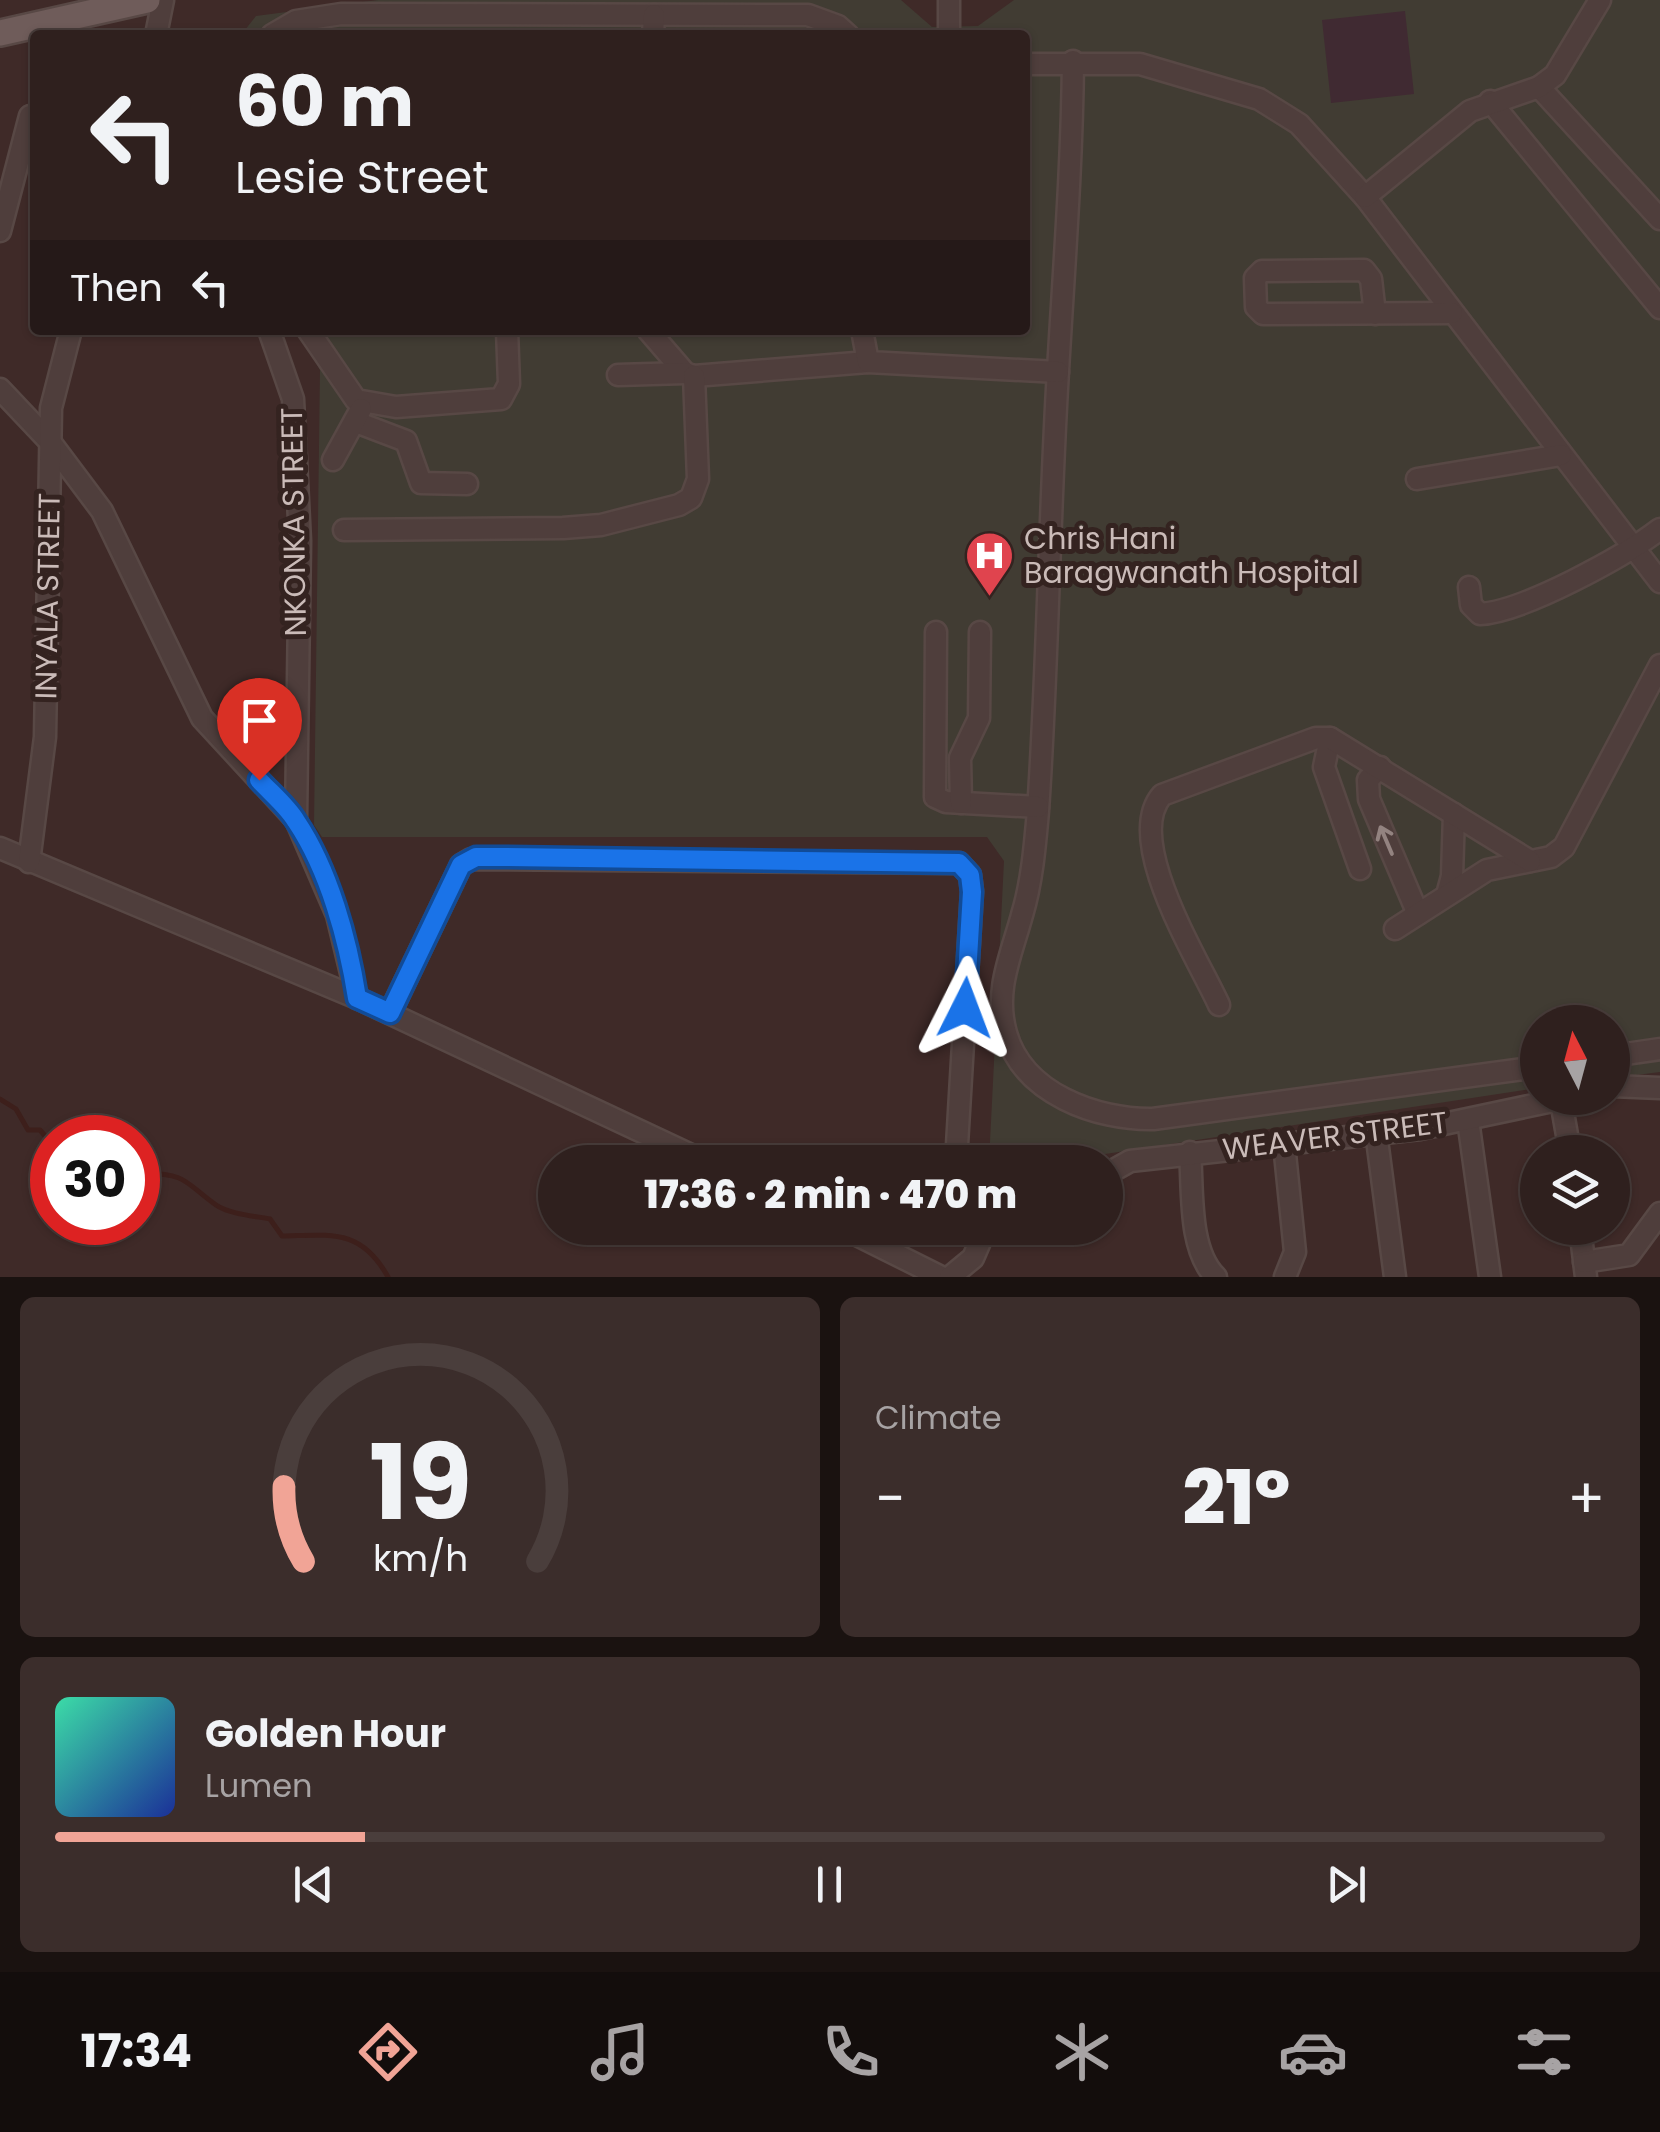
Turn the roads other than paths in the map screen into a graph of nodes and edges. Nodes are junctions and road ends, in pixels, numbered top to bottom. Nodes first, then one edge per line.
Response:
1 (146, 0) edge
2 (162, 0) edge
3 (949, 0) edge
4 (1600, 0) edge
5 (43, 24) junction
6 (653, 25) edge
7 (31, 30) edge
8 (157, 30) edge
9 (281, 30) edge
10 (842, 30) edge
11 (949, 30) edge
12 (30, 31) edge
13 (0, 33) edge
14 (0, 46) edge
15 (1073, 61) junction
16 (1030, 64) edge
17 (1538, 87) junction
18 (1490, 100) junction
19 (30, 116) edge
20 (1365, 197) junction
21 (1, 218) edge
22 (1660, 219) edge
23 (1660, 308) edge
24 (1452, 312) junction
25 (1376, 314) junction
26 (70, 335) edge
27 (311, 335) edge
28 (506, 335) edge
29 (653, 335) edge
30 (863, 335) edge
31 (271, 339) edge
32 (868, 362) junction
33 (1058, 372) junction
34 (689, 374) junction
35 (618, 375) dead end
36 (0, 389) edge
37 (360, 412) junction
38 (51, 443) junction
39 (1561, 455) junction
40 (333, 460) dead end
41 (1417, 478) dead end
42 (467, 484) dead end
43 (1660, 529) edge
44 (344, 530) dead end
45 (1634, 549) junction
46 (1660, 582) edge
47 (1469, 587) dead end
48 (936, 632) dead end
49 (980, 632) dead end
50 (1660, 665) edge
51 (1330, 738) junction
52 (1380, 767) junction
53 (961, 803) junction
54 (1038, 807) junction
55 (1454, 814) junction
56 (296, 820) junction
57 (0, 848) edge
58 (1530, 860) junction
59 (29, 862) junction
60 (1360, 868) dead end
61 (1447, 895) junction
62 (1418, 914) junction
63 (1395, 928) dead end
64 (357, 998) junction
65 (1219, 1005) dead end
66 (390, 1013) junction
67 (1660, 1048) edge
68 (1630, 1053) edge
69 (1520, 1069) edge
70 (1630, 1087) edge
71 (1660, 1088) edge
72 (1520, 1109) edge
73 (1468, 1120) junction
74 (1376, 1132) junction
75 (1284, 1144) junction
76 (670, 1145) edge
77 (957, 1145) edge
78 (1190, 1152) junction
79 (1123, 1163) edge
80 (1660, 1213) edge
81 (877, 1245) edge
82 (979, 1245) edge
83 (1585, 1269) edge
84 (941, 1277) edge
85 (950, 1277) edge
86 (1216, 1277) edge
87 (1286, 1277) edge
88 (1395, 1277) edge
89 (1490, 1277) edge

1 - 5 main road
2 - 8 street
3 - 11 street
4 - 17 street
5 - 7 main road
5 - 13 main road
6 - 9 street
6 - 10 street
12 - 14 main road
15 - 16 street
15 - 20 street
15 - 33 street
17 - 18 street
17 - 22 street
18 - 20 street
18 - 23 street
19 - 21 street
20 - 24 street
24 - 25 street
24 - 39 street
25 - 25 street
26 - 38 street, INYALA STREET
27 - 37 street
28 - 37 street
29 - 34 street
30 - 32 street
31 - 56 street, NKONKA STREET
32 - 33 street
32 - 34 street
33 - 54 street
34 - 35 street
34 - 44 street
36 - 38 street
37 - 40 street
37 - 42 street
38 - 56 street
38 - 59 street, INYALA STREET
39 - 41 street
39 - 45 street
43 - 45 street
45 - 46 street
45 - 47 street
48 - 53 street
49 - 53 street
50 - 58 street
51 - 52 street
51 - 60 street
51 - 65 street
52 - 55 street
62 -> 52 street
53 - 54 street
54 - 69 street
55 - 58 street
55 - 61 street
56 - 64 street
57 - 59 street
58 - 61 street
59 - 64 street
61 - 62 street
62 - 63 street
64 - 66 street
66 - 76 street
66 - 77 street
67 - 68 street
70 - 71 street
72 - 73 street, WEAVER STREET
73 - 74 street, WEAVER STREET
73 - 89 street
74 - 75 street, WEAVER STREET
74 - 88 street
75 - 78 street, WEAVER STREET
75 - 87 street
78 - 79 street, WEAVER STREET
78 - 86 street
80 - 83 street
81 - 84 street
82 - 85 street

